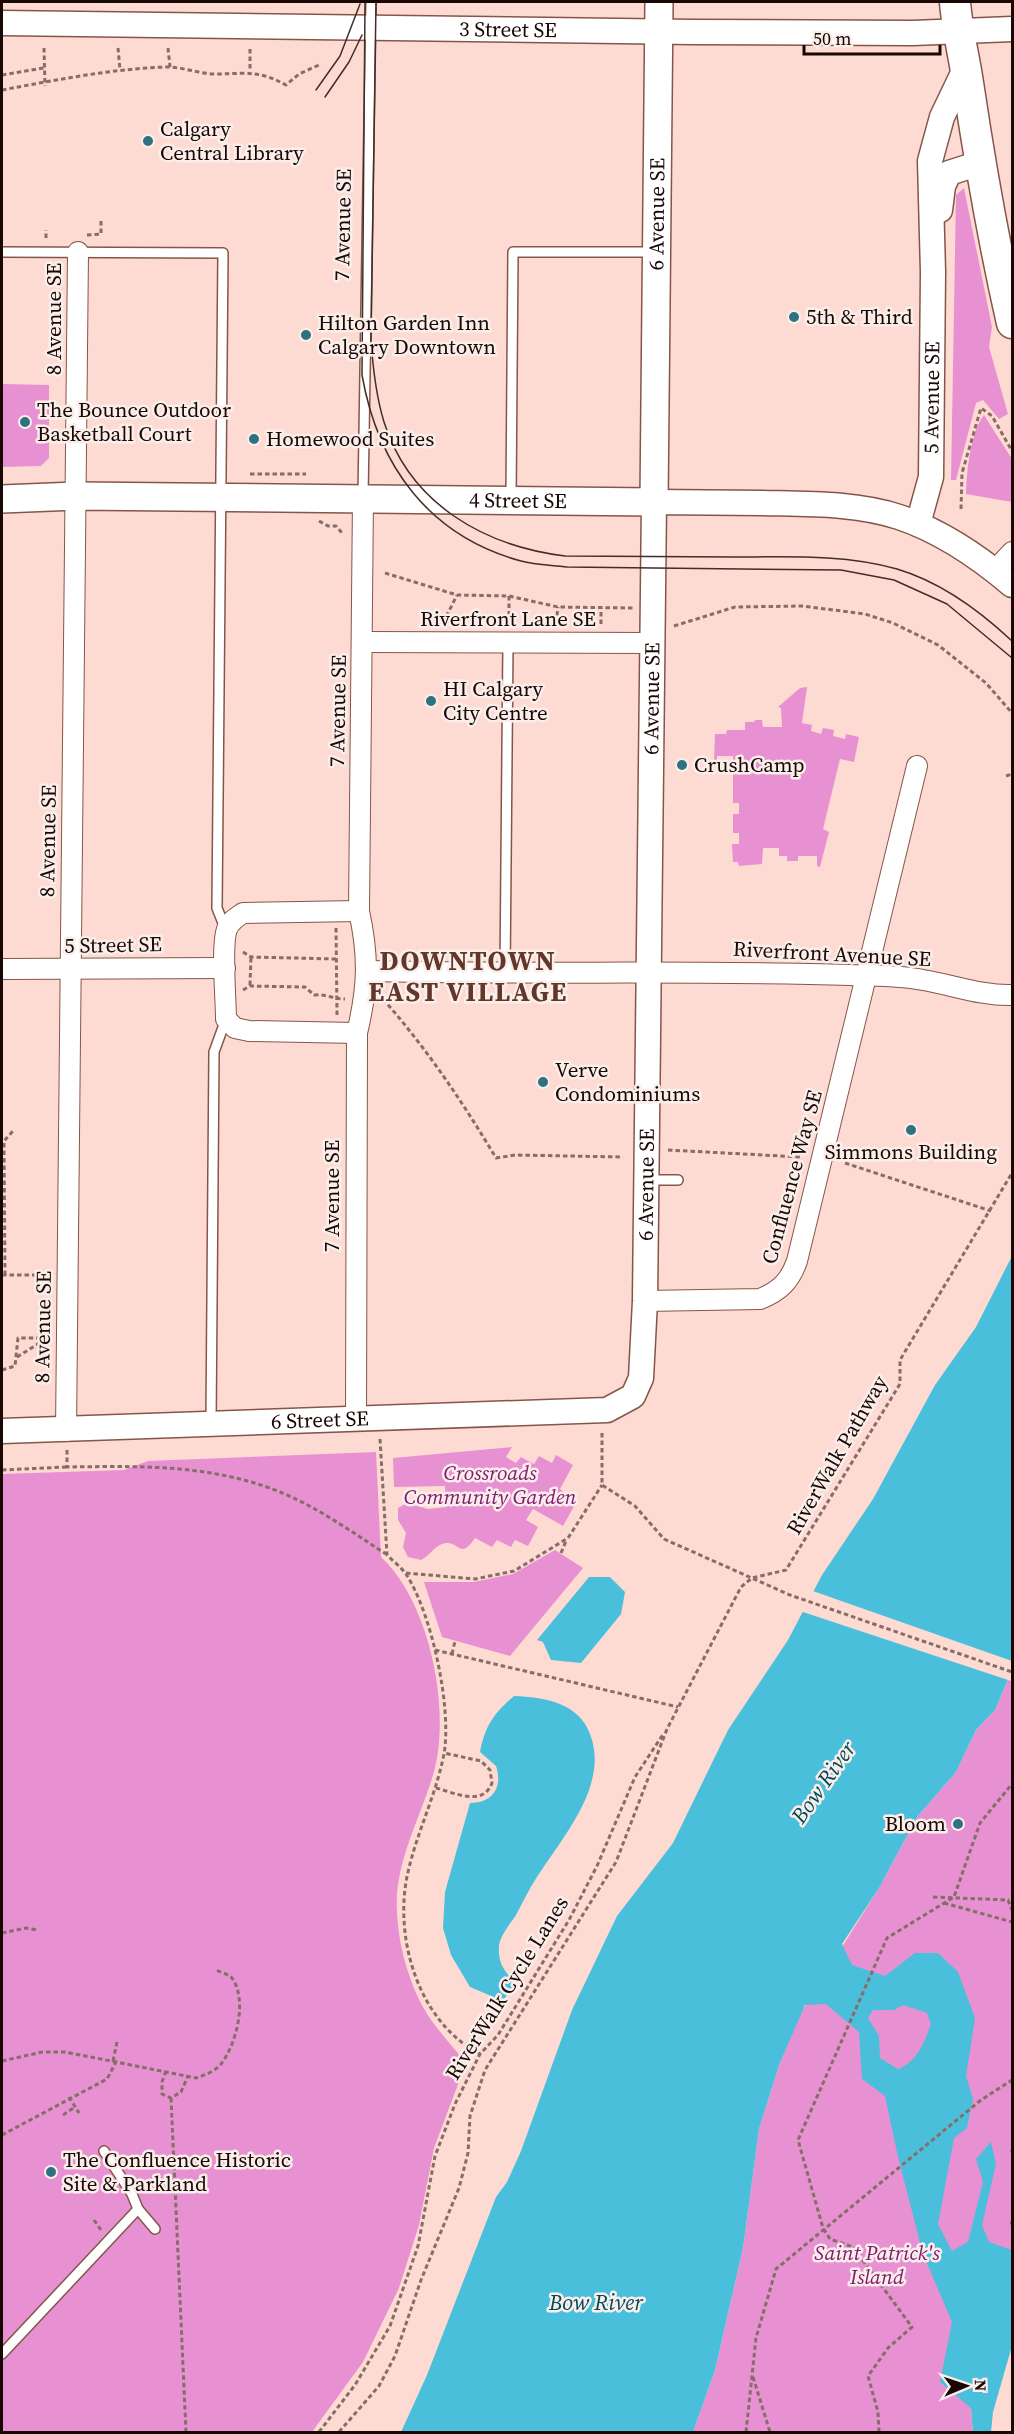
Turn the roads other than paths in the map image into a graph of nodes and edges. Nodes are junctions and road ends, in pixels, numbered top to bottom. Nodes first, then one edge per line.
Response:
1 (371, 2) edge
2 (659, 2) edge
3 (955, 2) edge
4 (2, 23) edge
5 (370, 27) junction
6 (1012, 29) edge
7 (957, 31) junction
8 (658, 32) junction
9 (966, 67) junction
10 (980, 163) junction
11 (2, 252) edge
12 (78, 252) junction
13 (656, 252) junction
14 (933, 272) junction
15 (1012, 323) edge
16 (76, 496) junction
17 (222, 497) junction
18 (363, 498) junction
19 (2, 499) edge
20 (511, 501) junction
21 (654, 502) junction
22 (918, 524) junction
23 (1012, 552) edge
24 (1004, 578) edge
25 (508, 634) junction
26 (363, 642) junction
27 (652, 643) junction
28 (917, 766) dead end
29 (359, 911) junction
30 (226, 930) junction
31 (225, 968) junction
32 (2, 969) edge
33 (71, 970) junction
34 (367, 971) junction
35 (648, 973) junction
36 (505, 974) junction
37 (868, 976) junction
38 (1012, 995) edge
39 (226, 1018) junction
40 (357, 1033) junction
41 (646, 1180) junction
42 (678, 1180) dead end
43 (645, 1301) junction
44 (633, 1396) joint
45 (356, 1420) junction
46 (211, 1425) junction
47 (2, 1431) edge
48 (66, 1431) junction
49 (104, 2151) dead end
50 (138, 2209) junction
51 (155, 2229) dead end
52 (2, 2354) edge

1 - 5 lane, 7 Avenue SE
2 - 8 main road, 6 Avenue SE
3 - 7 main road
4 - 5 street, 3 Street SE
5 - 8 street, 3 Street SE
5 - 18 lane, 7 Avenue SE
6 - 7 street, 3 Street SE
7 - 8 street, 3 Street SE
7 - 9 main road
8 - 13 main road, 6 Avenue SE
9 - 10 main road
9 - 14 street, 5 Avenue SE
10 - 14 street, 5 Avenue SE
10 - 15 main road
11 - 12 lane
12 - 16 street, 8 Avenue SE
12 - 17 lane
13 - 20 lane
13 - 21 main road, 6 Avenue SE
14 - 22 street, 5 Avenue SE
16 - 17 main road, 4 Street SE
16 - 19 main road, 4 Street SE
16 - 33 street, 8 Avenue SE
17 - 18 main road, 4 Street SE
17 - 30 lane
18 - 20 main road, 4 Street SE
18 - 26 street, 7 Avenue SE
20 - 21 main road, 4 Street SE
21 - 22 street, 4 Street SE
21 - 27 street, 6 Avenue SE
22 - 24 street, 4 Street SE
23 - 24 street
25 - 26 street, Riverfront Lane SE
25 - 27 street, Riverfront Lane SE
25 - 36 lane
26 - 29 street, 7 Avenue SE
27 - 35 street, 6 Avenue SE
28 - 37 street, Confluence Way SE
29 - 30 street
29 - 34 street, 7 Avenue SE
30 - 31 street
31 - 33 street, 5 Street SE
31 - 39 street
32 - 33 street, 5 Street SE
33 - 48 street, 8 Avenue SE
34 - 36 street
34 - 40 street, 7 Avenue SE
35 - 36 street
35 - 37 street, Riverfront Avenue SE
35 - 41 street, 6 Avenue SE
37 - 38 street, Riverfront Avenue SE
37 - 43 street, Confluence Way SE
39 - 40 street
39 - 46 lane
40 - 45 street, 7 Avenue SE
41 - 42 lane
41 - 43 street, 6 Avenue SE
43 - 44 street, 6 Avenue SE
44 - 45 street, 6 Street SE
45 - 46 street, 6 Street SE
46 - 48 street, 6 Street SE
47 - 48 street, 6 Street SE
49 - 50 lane
50 - 51 lane
50 - 52 lane

